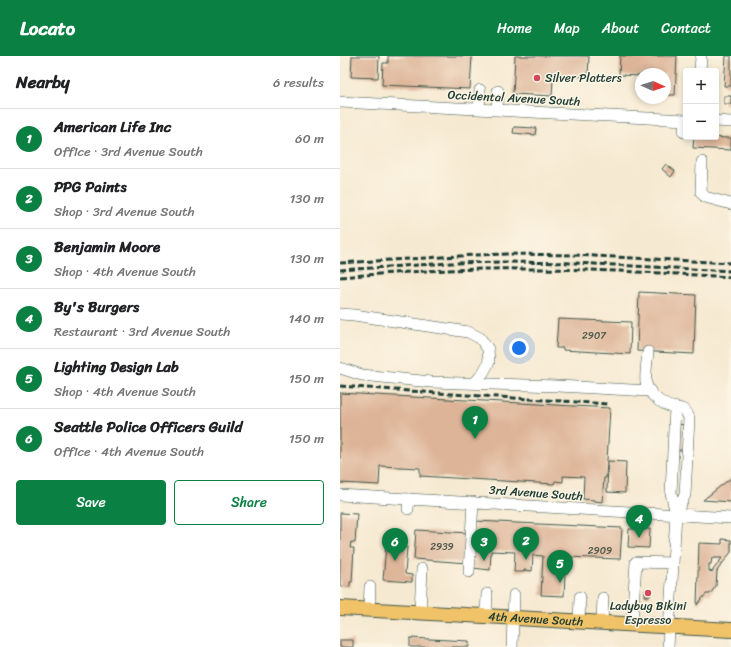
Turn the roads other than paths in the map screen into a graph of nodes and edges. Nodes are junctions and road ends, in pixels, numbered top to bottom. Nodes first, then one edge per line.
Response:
1 (702, 56) edge
2 (700, 68) edge
3 (480, 90) dead end
4 (498, 91) dead end
5 (340, 102) edge
6 (479, 109) junction
7 (497, 110) junction
8 (683, 120) edge
9 (719, 121) edge
10 (731, 122) edge
11 (702, 162) dead end
12 (731, 204) edge
13 (340, 314) edge
14 (648, 352) dead end
15 (340, 368) edge
16 (474, 383) junction
17 (650, 391) junction
18 (675, 408) junction
19 (340, 495) edge
20 (473, 502) junction
21 (676, 514) junction
22 (731, 518) edge
23 (673, 563) junction
24 (422, 569) dead end
25 (469, 572) dead end
26 (370, 587) dead end
27 (487, 594) dead end
28 (514, 595) dead end
29 (580, 597) dead end
30 (603, 598) dead end
31 (340, 608) edge
32 (369, 610) junction
33 (420, 612) junction
34 (486, 616) junction
35 (513, 618) junction
36 (579, 621) junction
37 (602, 622) junction
38 (632, 624) junction
39 (669, 626) junction
40 (731, 630) edge
41 (512, 647) edge
42 (668, 647) edge

1 - 2 street
3 - 6 street
4 - 7 street
5 - 6 street, Occidental Avenue South
6 - 7 street, Occidental Avenue South
7 - 8 street, Occidental Avenue South
9 - 10 street
11 - 12 street
13 - 16 street
14 - 17 street
15 - 16 street
16 - 17 street
17 - 18 street
18 - 21 street
18 - 21 street
19 - 20 street, 3rd Avenue South
20 - 21 street, 3rd Avenue South
20 - 25 street
21 - 22 street, 3rd Avenue South
21 - 23 street
23 - 38 street
23 - 39 street
24 - 33 street
26 - 32 street
27 - 34 street
28 - 35 street
29 - 36 street
30 - 37 street
31 - 32 main road, 4th Avenue South
32 - 33 main road, 4th Avenue South
33 - 34 main road, 4th Avenue South
34 - 35 main road, 4th Avenue South
35 - 36 main road, 4th Avenue South
35 - 41 street
36 - 37 main road, 4th Avenue South
37 - 38 main road, 4th Avenue South
38 - 39 main road, 4th Avenue South
39 - 40 main road, 4th Avenue South
39 - 42 street

